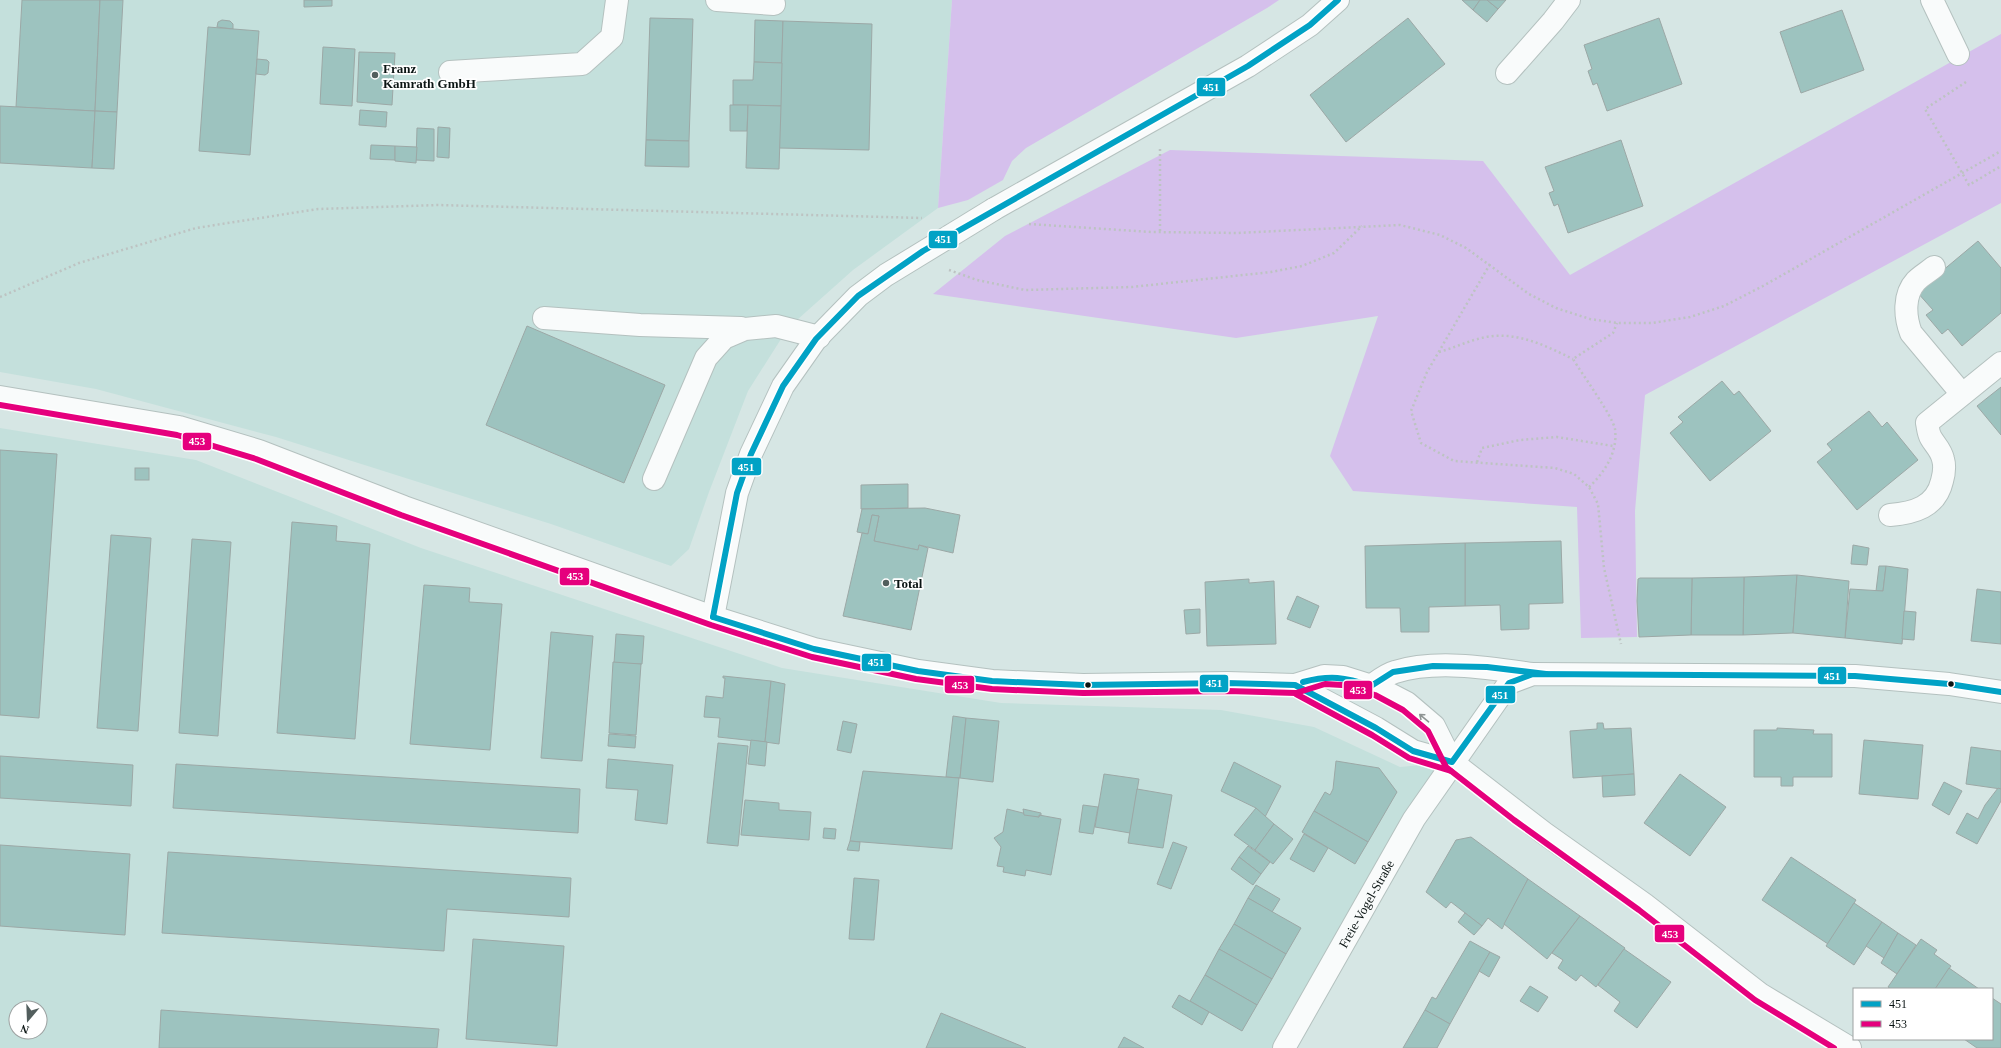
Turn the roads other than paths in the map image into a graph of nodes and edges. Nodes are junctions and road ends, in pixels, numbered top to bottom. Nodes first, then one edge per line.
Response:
1 (617, 0) edge
2 (717, 0) edge
3 (1338, 0) edge
4 (1569, 0) edge
5 (1932, 0) edge
6 (774, 4) dead end
7 (1958, 54) dead end
8 (450, 72) dead end
9 (1507, 73) dead end
10 (1934, 267) dead end
11 (544, 318) dead end
12 (745, 329) junction
13 (819, 337) junction
14 (2001, 363) edge
15 (1962, 394) junction
16 (0, 397) edge
17 (654, 478) dead end
18 (1890, 515) dead end
19 (713, 617) junction
20 (1533, 674) junction
21 (1296, 685) junction
22 (1371, 686) junction
23 (2001, 692) edge
24 (1452, 762) junction
25 (1284, 1048) edge
26 (1850, 1048) edge

1 - 8 street
2 - 6 street
3 - 13 street, bridge
4 - 9 street
5 - 7 street
10 - 15 street
11 - 12 street
12 - 13 street
12 - 17 street
13 - 19 street
14 - 15 street
15 - 18 street
16 - 19 street
19 - 21 street
20 - 22 street
20 - 23 street
20 - 24 street, Freie-Vogel-Straße
21 - 22 street
21 - 24 street
24 -> 22 street
24 - 25 street, Freie-Vogel-Straße
24 - 26 street

